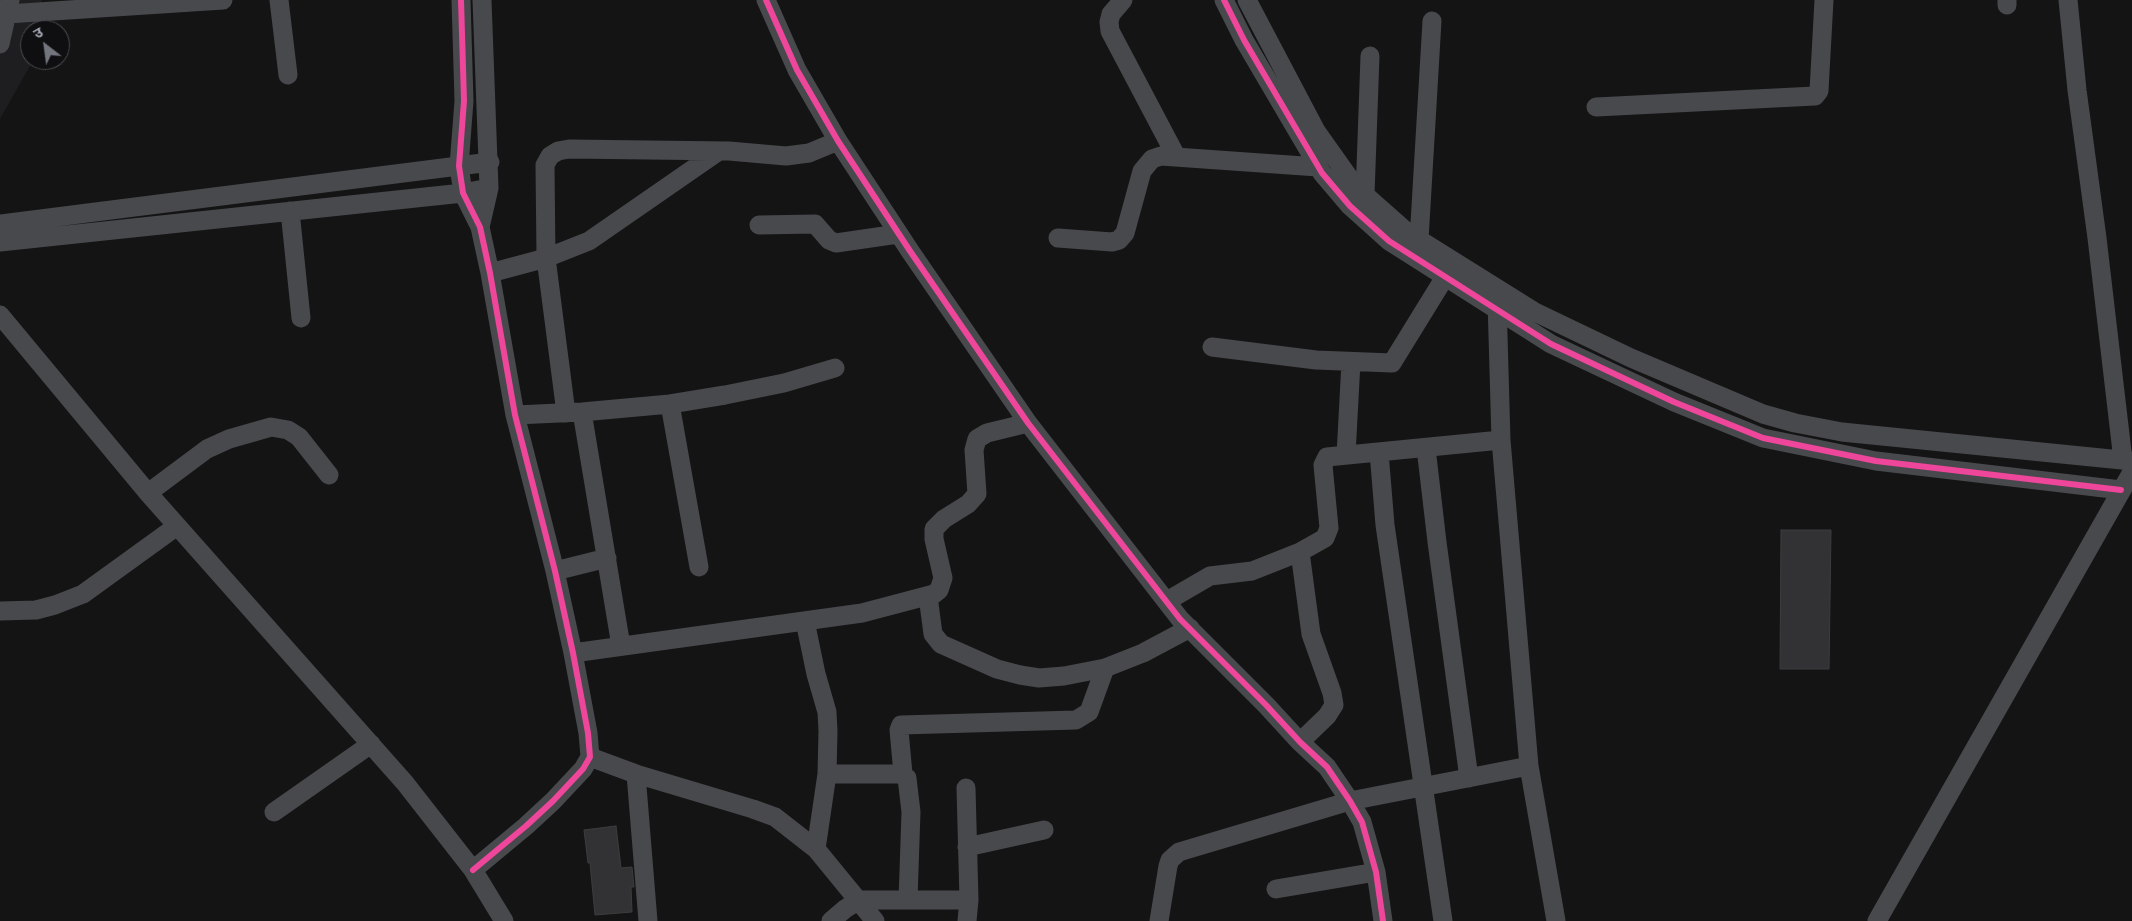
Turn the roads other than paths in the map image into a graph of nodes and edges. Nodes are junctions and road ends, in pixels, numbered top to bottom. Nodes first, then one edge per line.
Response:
1 (223, 0) edge
2 (279, 0) edge
3 (461, 0) edge
4 (482, 0) edge
5 (766, 0) edge
6 (1123, 0) edge
7 (1224, 0) edge
8 (1247, 0) edge
9 (1824, 0) edge
10 (2068, 0) edge
11 (8, 7) edge
12 (1432, 20) dead end
13 (0, 44) edge
14 (1370, 56) dead end
15 (288, 75) dead end
16 (1596, 107) dead end
17 (838, 141) junction
18 (719, 151) junction
19 (1176, 156) junction
20 (490, 162) junction
21 (459, 166) junction
22 (1318, 167) junction
23 (489, 188) junction
24 (463, 193) junction
25 (1365, 195) junction
26 (290, 211) junction
27 (0, 224) edge
28 (759, 225) dead end
29 (480, 226) junction
30 (898, 234) junction
31 (1058, 238) dead end
32 (1419, 240) junction
33 (0, 242) edge
34 (546, 258) junction
35 (490, 273) junction
36 (1445, 277) junction
37 (1495, 287) junction
38 (1498, 311) junction
39 (0, 315) edge
40 (301, 318) dead end
41 (1212, 347) dead end
42 (1351, 362) junction
43 (836, 368) dead end
44 (670, 404) junction
45 (574, 412) junction
46 (515, 415) junction
47 (1777, 418) junction
48 (1028, 423) junction
49 (1769, 439) junction
50 (1500, 440) junction
51 (1426, 448) junction
52 (1378, 452) junction
53 (1346, 455) junction
54 (2129, 464) edge
55 (329, 476) dead end
56 (2121, 490) junction
57 (148, 493) junction
58 (177, 526) junction
59 (1300, 552) junction
60 (607, 558) junction
61 (699, 567) dead end
62 (555, 571) junction
63 (928, 596) junction
64 (1167, 602) junction
65 (0, 610) edge
66 (805, 621) junction
67 (1190, 628) junction
68 (621, 646) junction
69 (573, 653) junction
70 (1105, 668) junction
71 (1300, 742) junction
72 (371, 744) junction
73 (590, 757) junction
74 (1529, 766) junction
75 (636, 774) junction
76 (827, 774) junction
77 (903, 774) junction
78 (1469, 778) junction
79 (1423, 787) junction
80 (966, 788) dead end
81 (1350, 801) junction
82 (274, 812) dead end
83 (1044, 830) dead end
84 (967, 847) junction
85 (816, 849) junction
86 (473, 870) junction
87 (1376, 872) junction
88 (1276, 889) dead end
89 (491, 900) junction
90 (859, 900) junction
91 (908, 900) junction
92 (969, 900) junction
93 (492, 921) edge
94 (504, 921) edge
95 (648, 921) edge
96 (831, 921) edge
97 (875, 921) edge
98 (967, 921) edge
99 (1159, 921) edge
100 (1384, 921) edge
101 (1443, 921) edge
102 (1556, 921) edge
103 (1877, 921) edge

1 - 11 street
2 - 15 street
3 - 21 street
4 - 20 street
5 - 17 street
6 - 19 street
7 - 22 street
8 - 25 street
9 - 16 street
10 - 54 street
11 - 13 street
12 - 32 street
14 - 25 street
17 - 18 street
17 - 30 street
18 - 34 street
18 - 34 street
19 - 22 street
19 - 31 street
20 - 21 street
20 - 23 street
21 - 24 street
21 - 27 street
22 - 36 street
23 - 24 street
23 - 29 street
24 - 26 street
24 - 29 street
25 - 32 street
26 - 33 street
26 - 40 street
28 - 30 street
29 - 35 street
30 - 48 street
32 - 37 street
34 - 35 street
34 - 45 street
35 - 46 street
36 - 38 street
36 - 42 street
37 - 38 street
37 - 47 street
38 - 49 street
38 - 50 street
39 - 57 street
41 - 42 street
42 - 53 street
43 - 44 street
44 - 45 street
44 - 61 street
45 - 46 street
45 - 60 street
46 - 62 street
47 - 49 street
47 - 54 street
48 - 63 street
48 - 64 street
49 - 56 street
50 - 51 street
50 - 74 street
51 - 52 street
51 - 78 street
52 - 53 street
52 - 79 street
53 - 59 street
54 - 56 street
55 - 57 street
56 - 103 street
57 - 58 street
58 - 65 street
58 - 72 street
59 - 64 street
59 - 71 street
60 - 62 street
60 - 68 street
62 - 69 street
63 - 66 street
63 - 70 street
64 - 67 street
66 - 68 street
66 - 76 street
67 - 70 street
67 - 71 street
68 - 69 street
69 - 73 street
70 - 77 street
71 - 81 street
72 - 82 street
72 - 86 street
73 - 75 street
73 - 86 street
74 - 78 street
74 - 102 street
75 - 85 street
75 - 95 street
76 - 77 street
76 - 85 street
77 - 91 street
78 - 79 street
79 - 81 street
79 - 101 street
80 - 84 street
81 - 87 street
81 - 99 street
83 - 84 street
84 - 92 street
85 - 90 street
86 - 89 street
87 - 88 street
87 - 100 street
89 - 93 street
89 - 94 street
90 - 91 street
90 - 96 street
90 - 97 street
91 - 92 street
92 - 98 street

